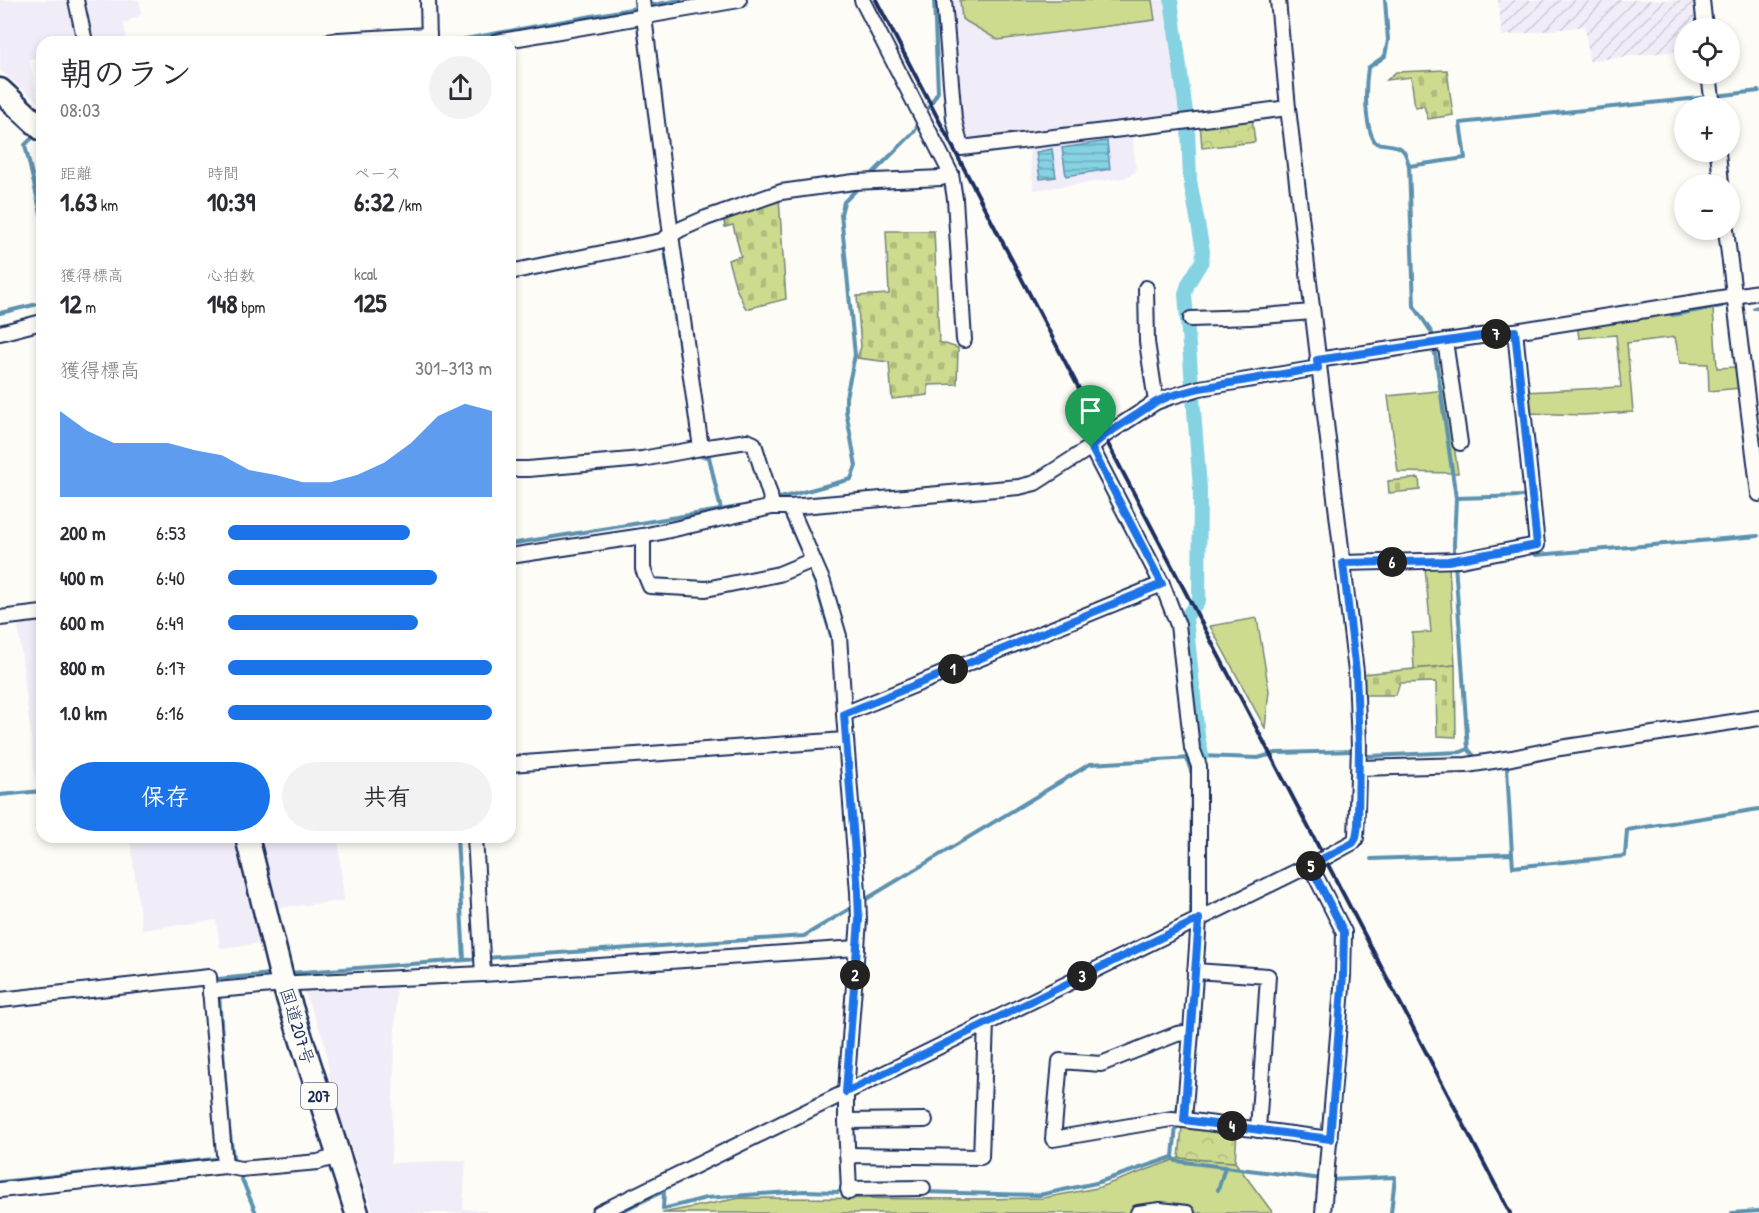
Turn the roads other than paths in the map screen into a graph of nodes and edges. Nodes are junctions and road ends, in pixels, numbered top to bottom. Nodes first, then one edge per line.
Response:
1 (76, 0) edge
2 (428, 0) edge
3 (739, 0) edge
4 (862, 0) edge
5 (944, 0) edge
6 (1278, 0) edge
7 (1702, 0) edge
8 (646, 10) edge
9 (1704, 18) edge
10 (84, 36) edge
11 (429, 36) edge
12 (516, 38) edge
13 (2, 94) edge
14 (1288, 108) junction
15 (36, 123) edge
16 (951, 174) junction
17 (668, 234) junction
18 (1727, 240) edge
19 (516, 271) edge
20 (1146, 288) dead end
21 (1759, 292) edge
22 (1733, 295) junction
23 (1312, 312) junction
24 (1191, 319) dead end
25 (36, 324) edge
26 (1515, 331) junction
27 (0, 333) edge
28 (964, 340) dead end
29 (1445, 340) junction
30 (1318, 364) junction
31 (1156, 402) junction
32 (1460, 443) dead end
33 (1091, 447) junction
34 (697, 448) junction
35 (516, 469) edge
36 (1759, 494) edge
37 (778, 504) junction
38 (643, 536) junction
39 (516, 555) edge
40 (808, 562) junction
41 (1343, 563) junction
42 (1162, 584) junction
43 (36, 614) edge
44 (0, 618) edge
45 (843, 706) dead end
46 (1759, 718) edge
47 (845, 740) junction
48 (1359, 757) junction
49 (516, 764) edge
50 (248, 843) edge
51 (475, 843) edge
52 (1310, 865) junction
53 (1193, 922) junction
54 (857, 948) junction
55 (484, 971) junction
56 (1195, 971) junction
57 (281, 977) junction
58 (216, 991) junction
59 (0, 1000) edge
60 (986, 1023) junction
61 (1185, 1033) junction
62 (846, 1092) junction
63 (925, 1120) dead end
64 (1178, 1120) junction
65 (846, 1121) junction
66 (1258, 1130) junction
67 (1330, 1139) junction
68 (847, 1155) junction
69 (338, 1156) junction
70 (233, 1168) junction
71 (923, 1188) dead end
72 (0, 1190) edge
73 (357, 1213) edge
74 (599, 1213) edge
75 (1138, 1213) edge
76 (1187, 1213) edge
77 (1323, 1213) edge

1 - 10 street
2 - 11 street
3 - 8 street
4 - 16 street
5 - 14 street
6 - 14 street
7 - 9 street
8 - 12 street
8 - 17 street
13 - 15 highway
14 - 23 street
16 - 17 street
16 - 28 street
17 - 19 street
17 - 34 street
18 - 22 street
20 - 31 street
21 - 22 street
22 - 26 street
22 - 36 street
23 - 24 street
23 - 30 street
25 - 27 street
26 - 29 street
26 - 41 street
29 - 30 street
29 - 32 street
30 - 31 street
30 - 41 street
31 - 33 street
33 - 37 street
33 - 42 street
34 - 35 street
34 - 37 street
37 - 38 street
37 - 40 street
38 - 39 street
38 - 40 street
40 - 45 street
41 - 48 street
42 - 47 street
42 - 53 street
43 - 44 street
46 - 48 street
47 - 49 street
47 - 54 street
48 - 52 street
50 - 57 highway, 国道207号 / 207
51 - 55 street
52 - 53 street
52 - 67 street
53 - 56 street
53 - 60 street
54 - 55 street
54 - 62 street
55 - 57 street
56 - 61 street
56 - 66 street
57 - 58 street
57 - 69 highway, 国道207号 / 207
58 - 59 street
58 - 70 street
60 - 62 street
60 - 68 street
61 - 64 street
61 - 64 street
62 - 65 street
62 - 74 street
63 - 65 street
64 - 66 street
65 - 68 street
66 - 67 street
67 - 77 street
68 - 71 street
69 - 70 street
69 - 73 highway, 国道207号 / 207
70 - 72 street
75 - 76 street

